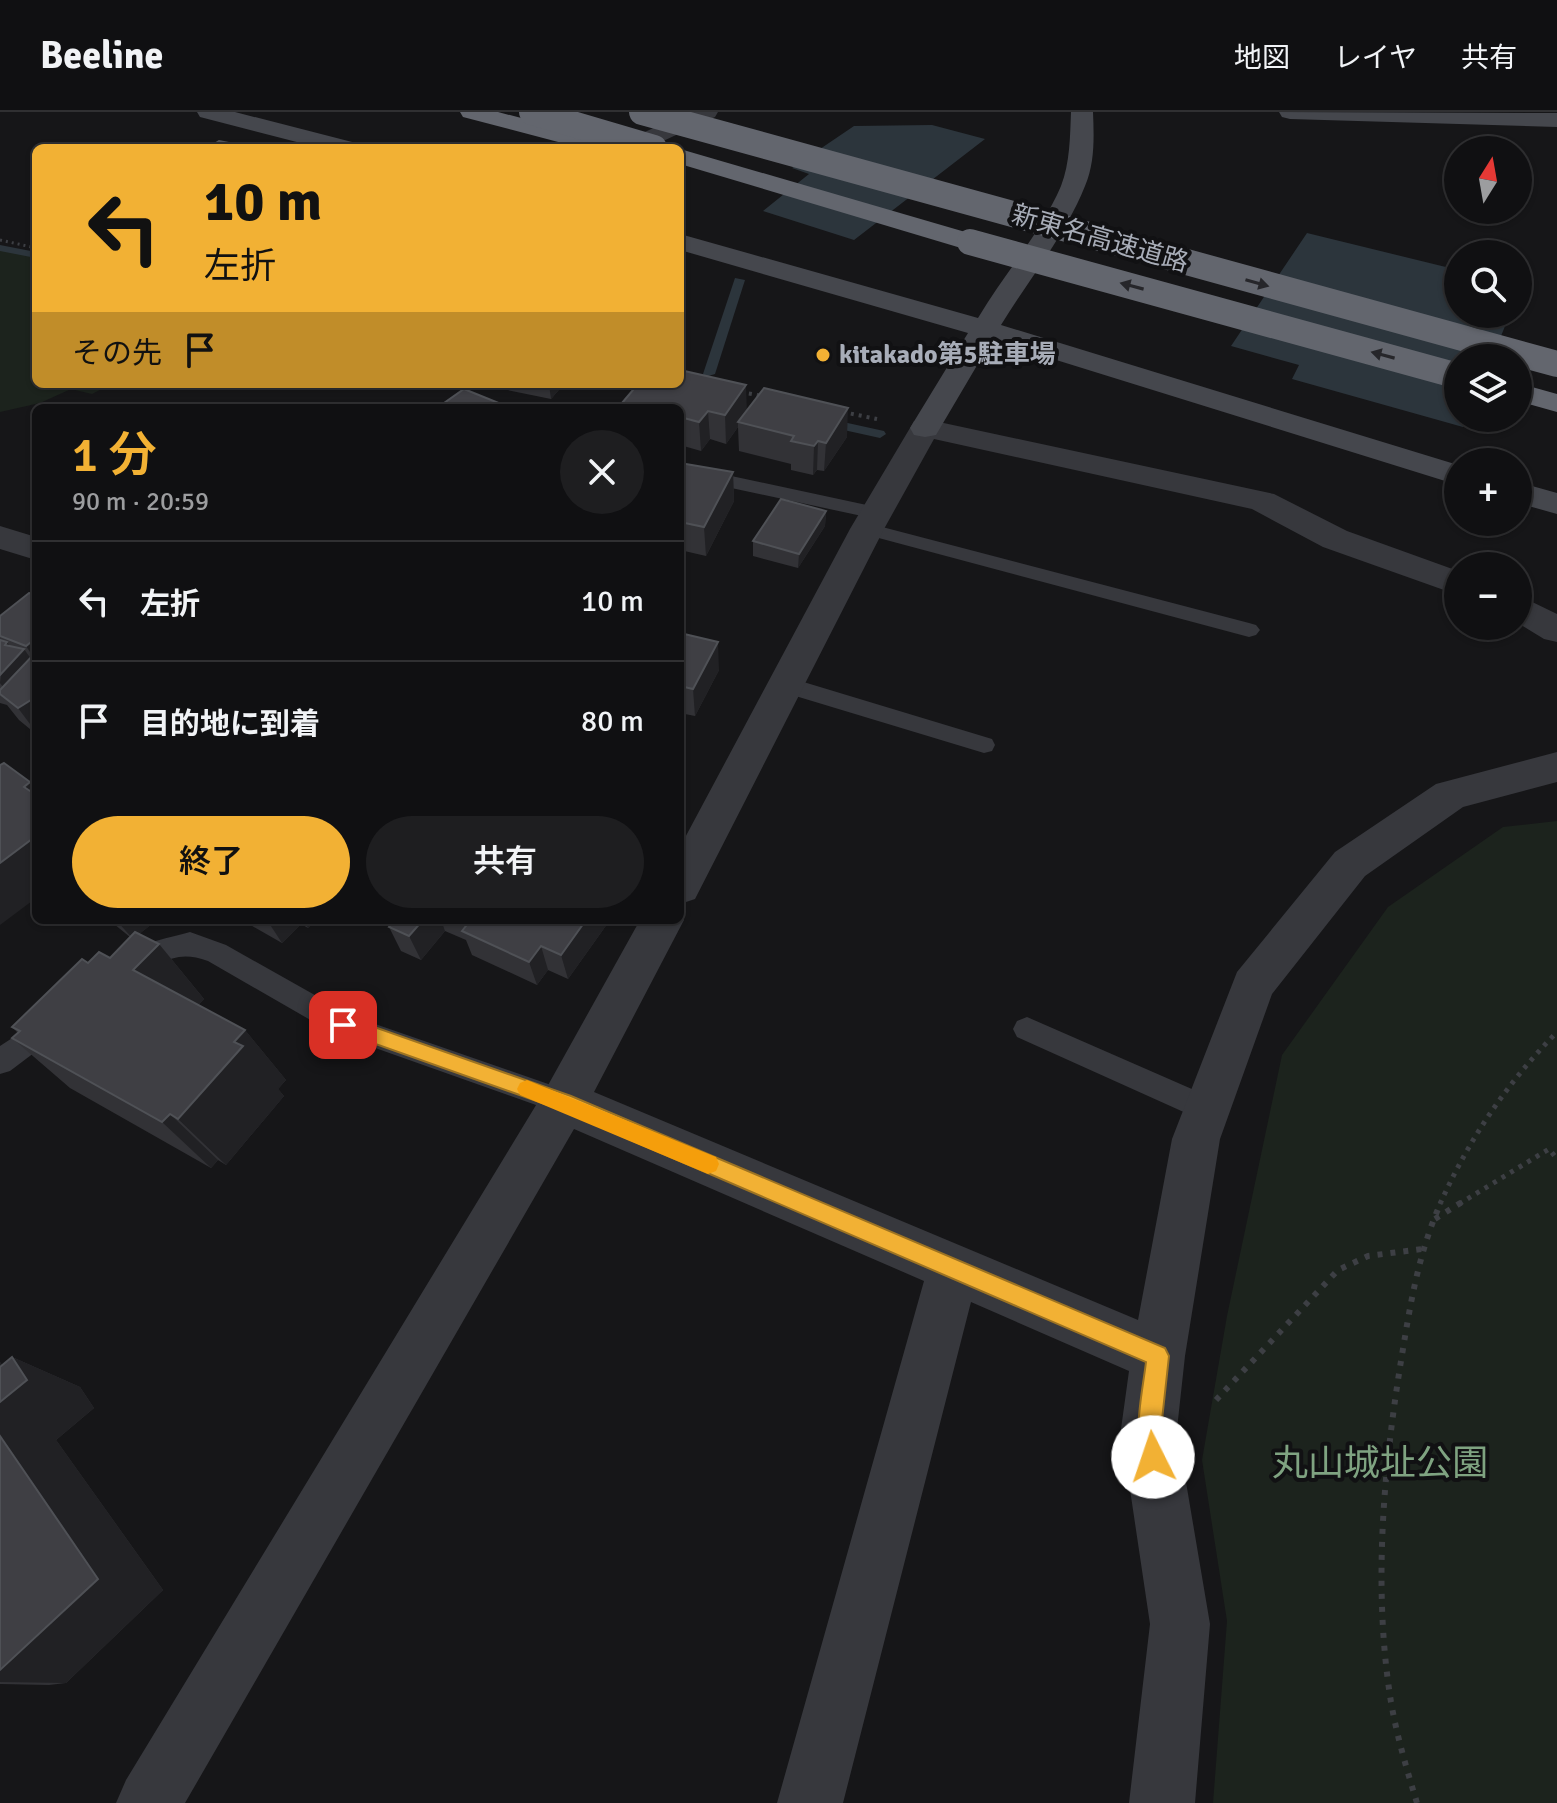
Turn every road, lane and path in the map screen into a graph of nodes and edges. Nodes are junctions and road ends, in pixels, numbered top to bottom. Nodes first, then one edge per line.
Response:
1 (208, 112) edge
2 (471, 112) edge
3 (532, 112) edge
4 (642, 112) edge
5 (695, 112) edge
6 (707, 112) edge
7 (1082, 112) edge
8 (1290, 112) edge
9 (1557, 120) edge
10 (332, 144) edge
11 (594, 144) edge
12 (638, 144) edge
13 (640, 144) edge
14 (684, 157) edge
15 (684, 167) edge
16 (0, 240) edge
17 (970, 242) junction
18 (684, 243) edge
19 (32, 247) edge
20 (1221, 273) junction
21 (985, 329) junction
22 (1557, 364) edge
23 (1444, 372) edge
24 (741, 392) edge
25 (1532, 396) edge
26 (772, 398) edge
27 (1557, 403) edge
28 (833, 410) edge
29 (925, 428) junction
30 (1444, 471) edge
31 (684, 472) edge
32 (1532, 496) edge
33 (1557, 504) edge
34 (872, 521) junction
35 (0, 537) edge
36 (32, 548) edge
37 (1444, 579) edge
38 (1532, 615) edge
39 (1249, 630) dead end
40 (1557, 630) edge
41 (787, 685) junction
42 (984, 745) dead end
43 (1557, 767) edge
44 (684, 873) edge
45 (660, 924) edge
46 (109, 983) edge
47 (73, 1009) edge
48 (1027, 1029) dead end
49 (1557, 1032) edge
50 (0, 1062) edge
51 (564, 1102) junction
52 (1207, 1109) junction
53 (1557, 1159) edge
54 (1435, 1219) junction
55 (1422, 1249) junction
56 (953, 1269) junction
57 (1158, 1356) junction
58 (1228, 1388) dead end
59 (149, 1803) edge
60 (810, 1803) edge
61 (1162, 1803) edge
62 (1417, 1803) edge

1 - 10 street
2 - 11 highway
3 - 13 highway, bridge
4 - 20 highway, 新東名高速道路, bridge
5 - 20 highway, bridge
6 - 12 street
7 - 21 street
8 - 9 street
14 - 17 highway, 新東名高速道路
15 - 17 highway
16 - 19 path
23 -> 17 highway, 新東名高速道路, bridge
18 - 21 street
20 -> 22 highway, 新東名高速道路, bridge
21 - 29 street
21 - 30 street
24 - 26 path
25 - 27 highway
28 - 29 path
29 - 34 street
29 - 37 street
31 - 34 lane
32 - 33 street
34 - 39 lane
34 - 41 street
35 - 36 street
38 - 40 street
41 - 42 lane
41 - 44 street
43 - 52 street
45 - 51 street
46 - 51 lane
47 - 50 lane
48 - 52 lane
49 - 54 path
51 - 56 street
51 - 59 street
52 - 57 street
53 - 54 path
54 - 55 path
55 - 58 path
55 - 62 path
56 - 57 street
56 - 60 street
57 - 61 street

